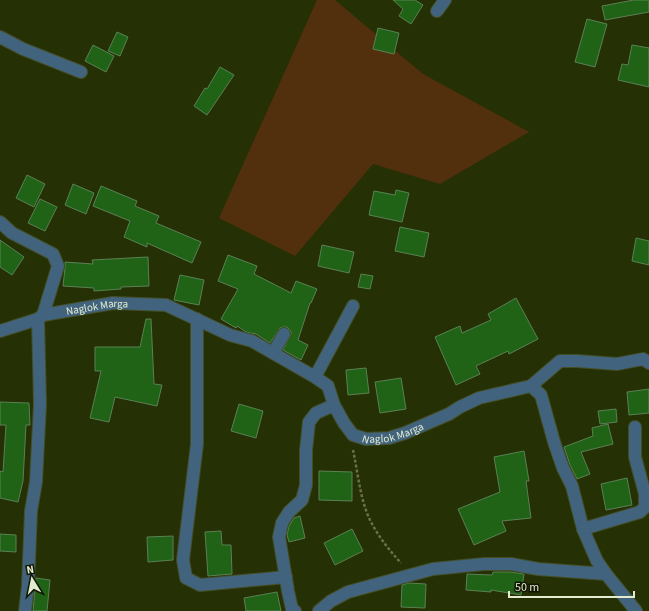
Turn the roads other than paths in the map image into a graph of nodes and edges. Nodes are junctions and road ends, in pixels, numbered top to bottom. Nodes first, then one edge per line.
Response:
1 (445, 0) edge
2 (437, 11) dead end
3 (0, 37) edge
4 (81, 72) dead end
5 (0, 222) edge
6 (353, 306) dead end
7 (41, 317) junction
8 (197, 319) junction
9 (0, 331) edge
10 (284, 334) dead end
11 (273, 353) junction
12 (649, 363) edge
13 (315, 377) junction
14 (531, 386) junction
15 (334, 405) junction
16 (635, 428) dead end
17 (583, 529) junction
18 (606, 574) junction
19 (286, 577) junction
20 (25, 611) edge
21 (295, 611) edge
22 (319, 611) edge
23 (636, 611) edge

1 - 2 street
3 - 4 street
5 - 7 street
6 - 13 street
7 - 8 street, Naglok Marga
7 - 9 street, Naglok Marga
7 - 20 street
8 - 11 street, Naglok Marga
8 - 19 street
10 - 11 street
11 - 13 street, Naglok Marga
12 - 14 street
13 - 15 street, Naglok Marga
14 - 15 street, Naglok Marga
14 - 17 street
15 - 19 street
16 - 17 street
17 - 18 street
18 - 22 street
18 - 23 street
19 - 21 street

